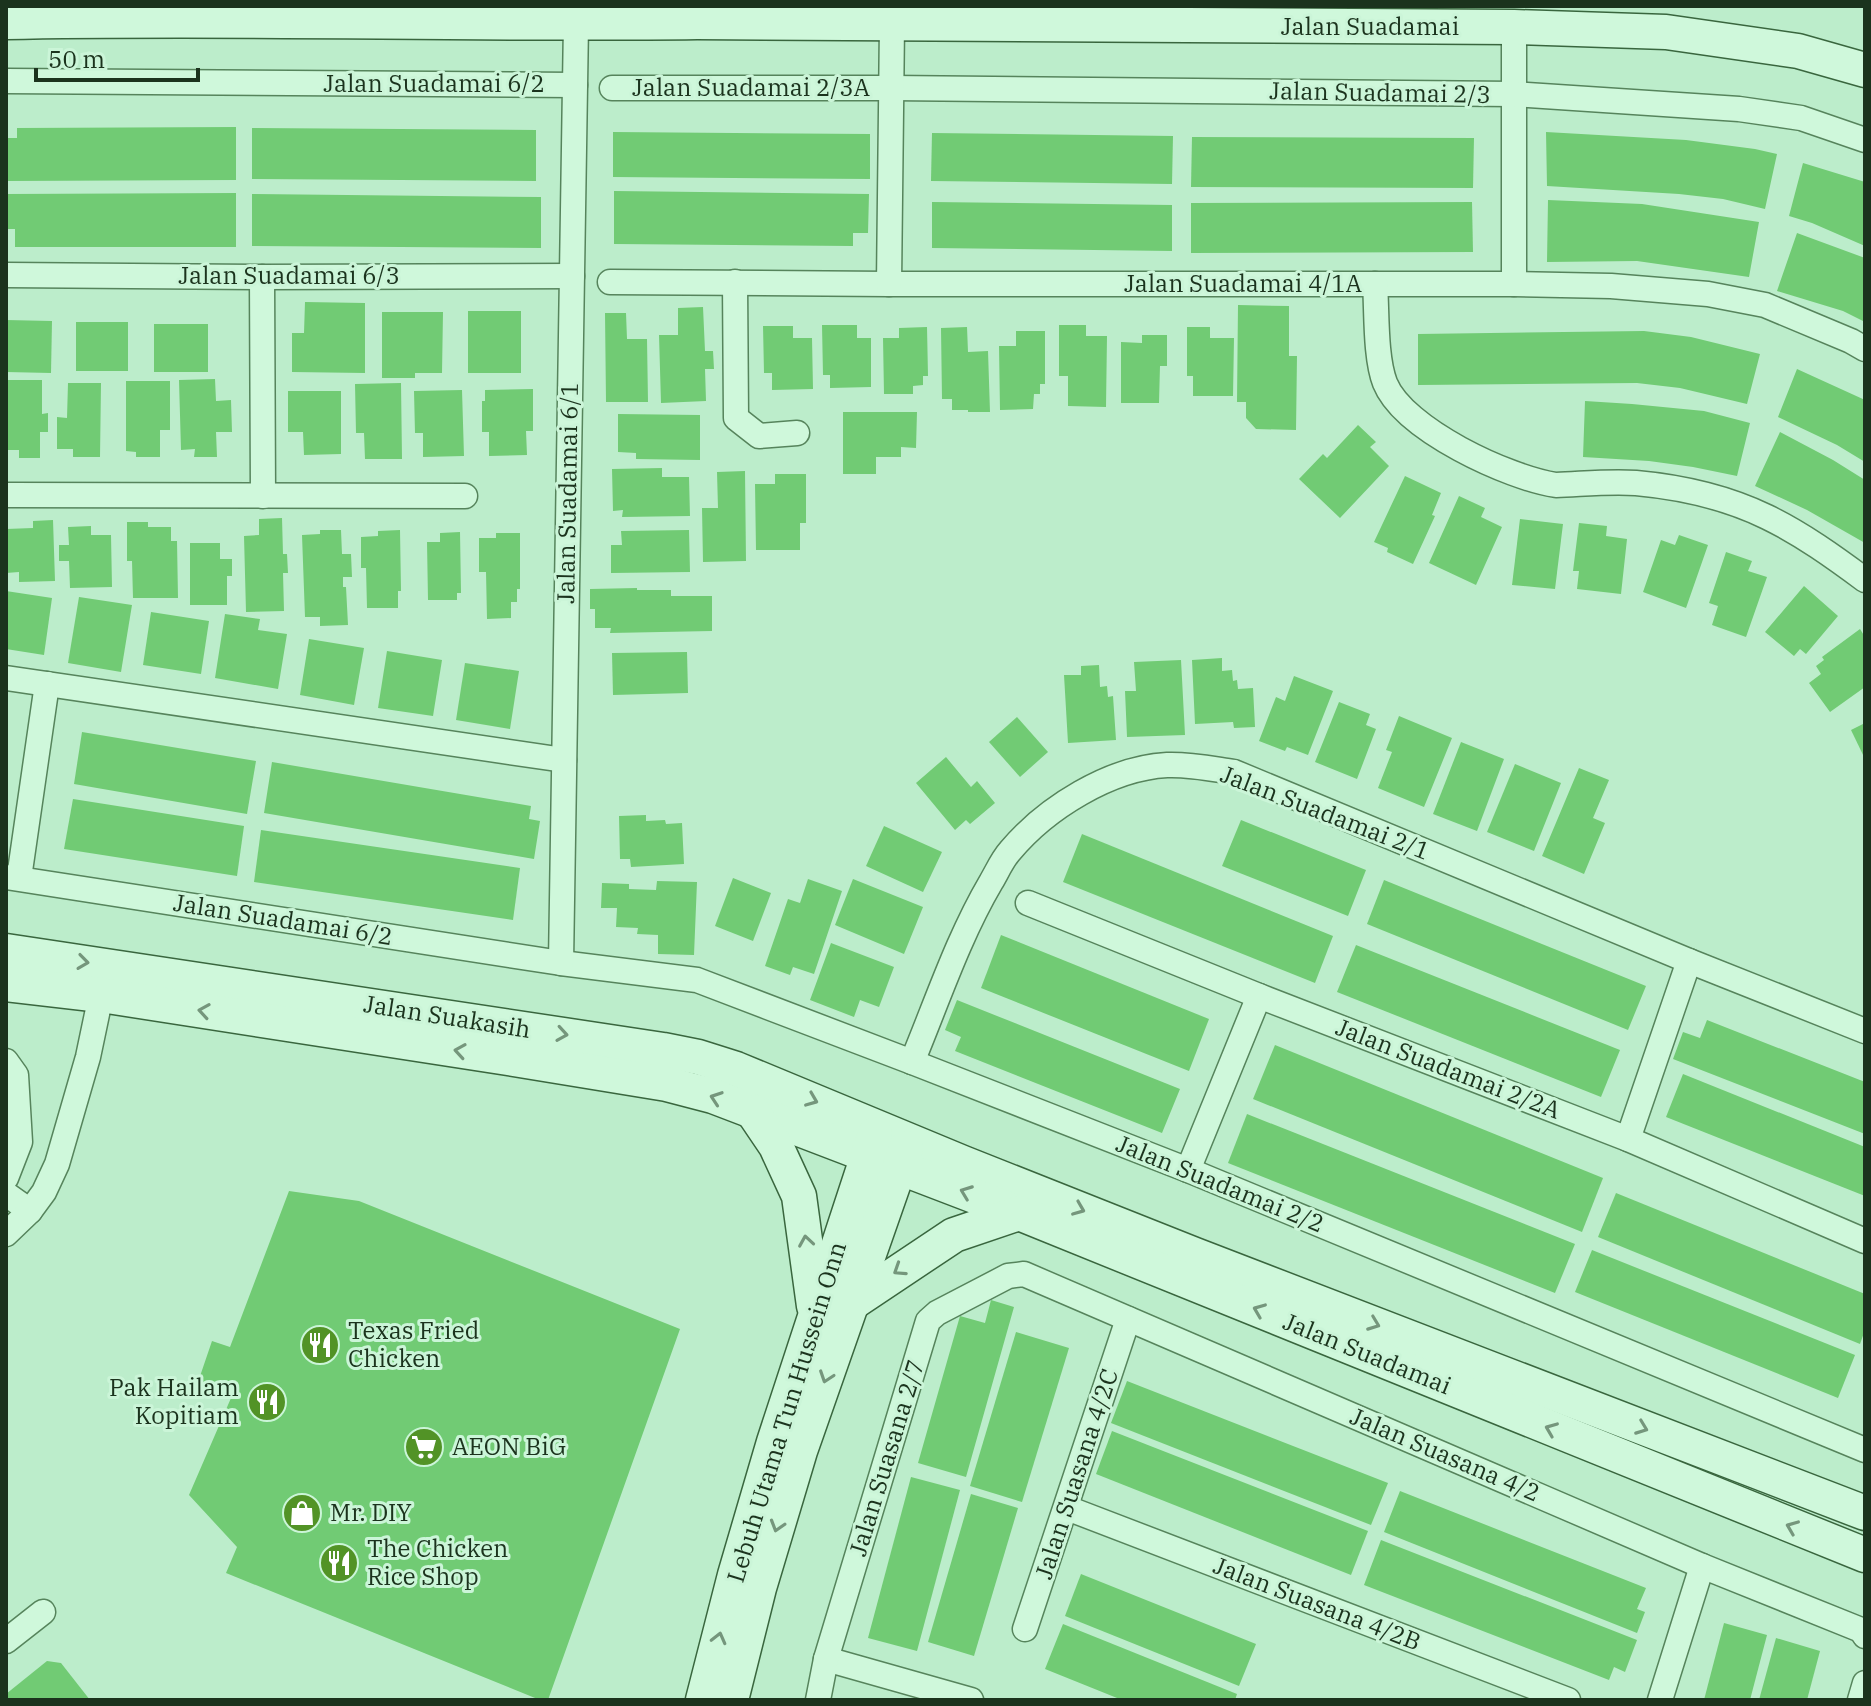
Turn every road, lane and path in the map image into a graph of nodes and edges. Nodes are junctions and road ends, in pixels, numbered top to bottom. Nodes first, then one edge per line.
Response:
1 (135, 13) edge
2 (697, 14) edge
3 (1258, 16) edge
4 (6, 22) edge
5 (576, 23) junction
6 (892, 24) junction
7 (1514, 27) junction
8 (1865, 70) edge
9 (6, 81) edge
10 (575, 85) junction
11 (612, 88) dead end
12 (891, 88) junction
13 (1514, 94) junction
14 (1865, 140) edge
15 (6, 275) edge
16 (572, 276) junction
17 (262, 277) junction
18 (610, 282) dead end
19 (735, 282) junction
20 (889, 284) junction
21 (1375, 284) junction
22 (1514, 284) junction
23 (1865, 349) edge
24 (797, 433) dead end
25 (6, 495) edge
26 (263, 496) junction
27 (465, 496) dead end
28 (1865, 580) edge
29 (6, 678) edge
30 (47, 684) junction
31 (564, 760) junction
32 (12, 878) edge
33 (1028, 903) dead end
34 (6, 951) edge
35 (1689, 961) junction
36 (561, 963) junction
37 (6, 984) edge
38 (101, 995) junction
39 (1259, 996) junction
40 (1865, 1031) edge
41 (6, 1061) edge
42 (912, 1062) junction
43 (753, 1112) junction
44 (1628, 1139) junction
45 (872, 1141) junction
46 (904, 1153) junction
47 (1188, 1170) junction
48 (6, 1178) edge
49 (6, 1194) edge
50 (30, 1211) junction
51 (1019, 1213) junction
52 (6, 1234) edge
53 (1865, 1241) edge
54 (1024, 1274) joint
55 (852, 1303) junction
56 (816, 1318) junction
57 (1128, 1319) junction
58 (1865, 1450) edge
59 (1067, 1508) junction
60 (1865, 1513) edge
61 (1865, 1555) edge
62 (1702, 1566) junction
63 (43, 1612) dead end
64 (1025, 1629) dead end
65 (1865, 1636) edge
66 (6, 1641) edge
67 (826, 1659) junction
68 (1865, 1683) edge
69 (703, 1700) edge
70 (731, 1700) edge
71 (818, 1700) edge
72 (971, 1700) edge
73 (1568, 1700) edge
74 (1660, 1700) edge
75 (1860, 1700) edge

1 - 4 main road, Jalan Suadamai
1 - 5 main road, Jalan Suadamai
2 - 5 main road, Jalan Suadamai
2 - 6 main road, Jalan Suadamai
3 - 6 main road, Jalan Suadamai
3 - 7 main road, Jalan Suadamai
5 - 10 street, Jalan Suadamai 6/1
6 - 12 street
7 - 8 main road, Jalan Suadamai
7 - 13 street
9 - 10 street, Jalan Suadamai 6/2
10 - 16 street, Jalan Suadamai 6/1
11 - 12 street, Jalan Suadamai 2/3A
12 - 13 street, Jalan Suadamai 2/3
12 - 20 street
13 - 14 street, Jalan Suadamai 2/3
13 - 22 street
15 - 17 street, Jalan Suadamai 6/3
16 - 17 street, Jalan Suadamai 6/3
16 - 31 street, Jalan Suadamai 6/1
17 - 26 street
18 - 19 street, Jalan Suadamai 4/1A
19 - 20 street, Jalan Suadamai 4/1A
19 - 24 street
20 - 21 street, Jalan Suadamai 4/1A
21 - 22 street, Jalan Suadamai 4/1A
21 - 28 street
22 - 23 street, Jalan Suadamai 4/1A
25 - 26 street
26 - 27 street
29 - 30 street
30 - 31 street
30 - 32 street
31 - 36 street, Jalan Suadamai 6/1
32 - 36 street, Jalan Suadamai 6/2
33 - 39 street, Jalan Suadamai 2/2A
34 -> 45 main road, Jalan Suakasih
35 - 40 street, Jalan Suadamai 2/1
35 - 42 street, Jalan Suadamai 2/1
35 - 44 street
36 - 42 street, Jalan Suadamai 2/2
37 - 38 main road, Jalan Suakasih
43 -> 38 main road, Jalan Suakasih
38 - 50 street
39 - 44 street, Jalan Suadamai 2/2A
39 - 47 street
41 - 48 street
42 - 47 street, Jalan Suadamai 2/2
43 - 45 main road, Jalan Suakasih
56 -> 43 main road
44 - 53 street, Jalan Suadamai 2/2A
45 - 46 main road, Jalan Suadamai
45 - 56 main road, Lebuh Utama Tun Hussein Onn
51 -> 46 main road, Jalan Suadamai
46 - 55 main road, Lebuh Utama Tun Hussein Onn
46 -> 60 main road, Jalan Suadamai
47 - 58 street, Jalan Suadamai 2/2
49 - 50 street
50 - 52 street
51 -> 55 main road
61 -> 51 main road, Jalan Suadamai
54 - 57 street, Jalan Suasana 4/2
54 - 67 street, Jalan Suasana 2/7
55 -> 70 main road, Lebuh Utama Tun Hussein Onn
69 -> 56 main road, Lebuh Utama Tun Hussein Onn
57 - 59 street, Jalan Suasana 4/2C
57 - 62 street, Jalan Suasana 4/2
59 - 64 street, Jalan Suasana 4/2C
59 - 73 street, Jalan Suasana 4/2B
62 - 65 street, Jalan Suasana 4/2
62 - 74 street
63 - 66 street
67 - 71 street, Jalan Suasana 2/7
67 - 72 street
68 - 75 street

